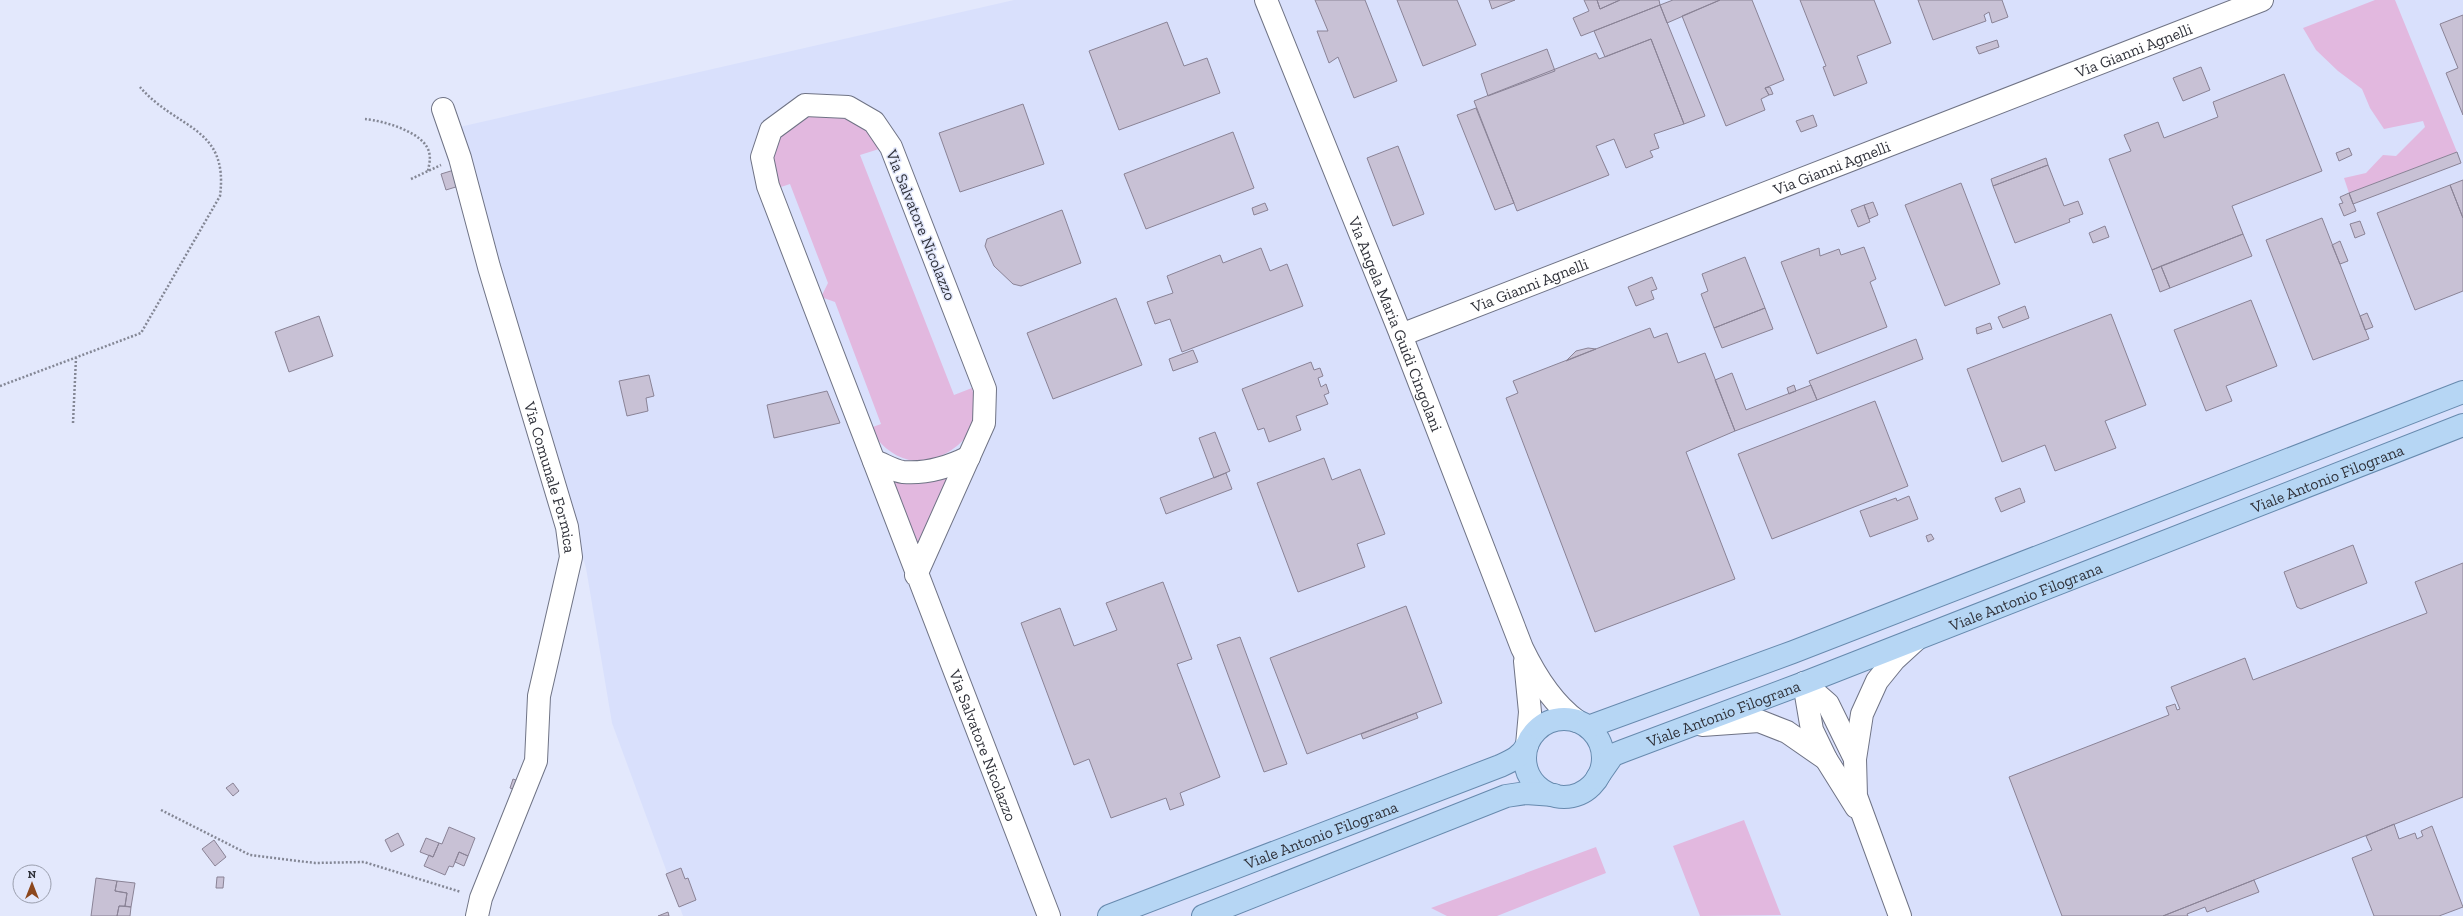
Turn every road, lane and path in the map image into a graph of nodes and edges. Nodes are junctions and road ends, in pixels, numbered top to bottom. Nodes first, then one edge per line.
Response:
1 (1266, 0) edge
2 (2262, 0) edge
3 (140, 87) dead end
4 (443, 109) dead end
5 (365, 119) dead end
6 (460, 158) junction
7 (428, 171) junction
8 (411, 179) dead end
9 (1401, 335) junction
10 (76, 358) junction
11 (0, 386) edge
12 (2463, 392) edge
13 (73, 423) dead end
14 (2463, 426) edge
15 (969, 457) junction
16 (874, 461) junction
17 (916, 575) junction
18 (1918, 638) junction
19 (1522, 648) junction
20 (1793, 652) junction
21 (1804, 683) junction
22 (1582, 724) junction
23 (1687, 727) junction
24 (1527, 745) junction
25 (1826, 759) junction
26 (1855, 759) junction
27 (1597, 778) junction
28 (1554, 795) junction
29 (161, 810) dead end
30 (1862, 816) junction
31 (479, 907) edge
32 (1137, 911) edge
33 (1049, 916) edge
34 (1109, 916) edge
35 (1203, 916) edge
36 (1900, 916) edge

1 - 9 street, Via Angela Maria Guidi Cingolani
2 - 9 street, Via Gianni Agnelli
3 - 10 path
4 - 6 street, Via Comunale Formica
5 - 7 path
6 - 7 path
6 - 31 street, Via Comunale Formica
7 - 8 path
9 - 19 street, Via Angela Maria Guidi Cingolani
10 - 11 path
10 - 13 path
12 - 20 main road, Viale Antonio Filograna
14 - 18 main road, Viale Antonio Filograna
15 - 16 street
15 - 16 street, Via Salvatore Nicolazzo
15 - 17 street, Via Salvatore Nicolazzo
16 - 17 street, Via Salvatore Nicolazzo
17 - 33 street, Via Salvatore Nicolazzo
18 - 21 main road, Viale Antonio Filograna
18 - 26 street
19 - 22 street
19 - 24 street
20 - 21 main road
20 - 22 main road, Viale Antonio Filograna
21 - 23 main road, Viale Antonio Filograna
21 - 25 street
21 - 26 street
22 - 24 main road
22 - 27 main road
23 - 25 street
23 - 27 main road, Viale Antonio Filograna
24 - 28 main road
24 - 32 main road, Viale Antonio Filograna
25 - 30 street
26 - 30 street
27 - 28 main road
28 - 35 main road, Viale Antonio Filograna
29 - 31 path
30 - 36 street
32 - 34 main road, Viale Antonio Filograna

